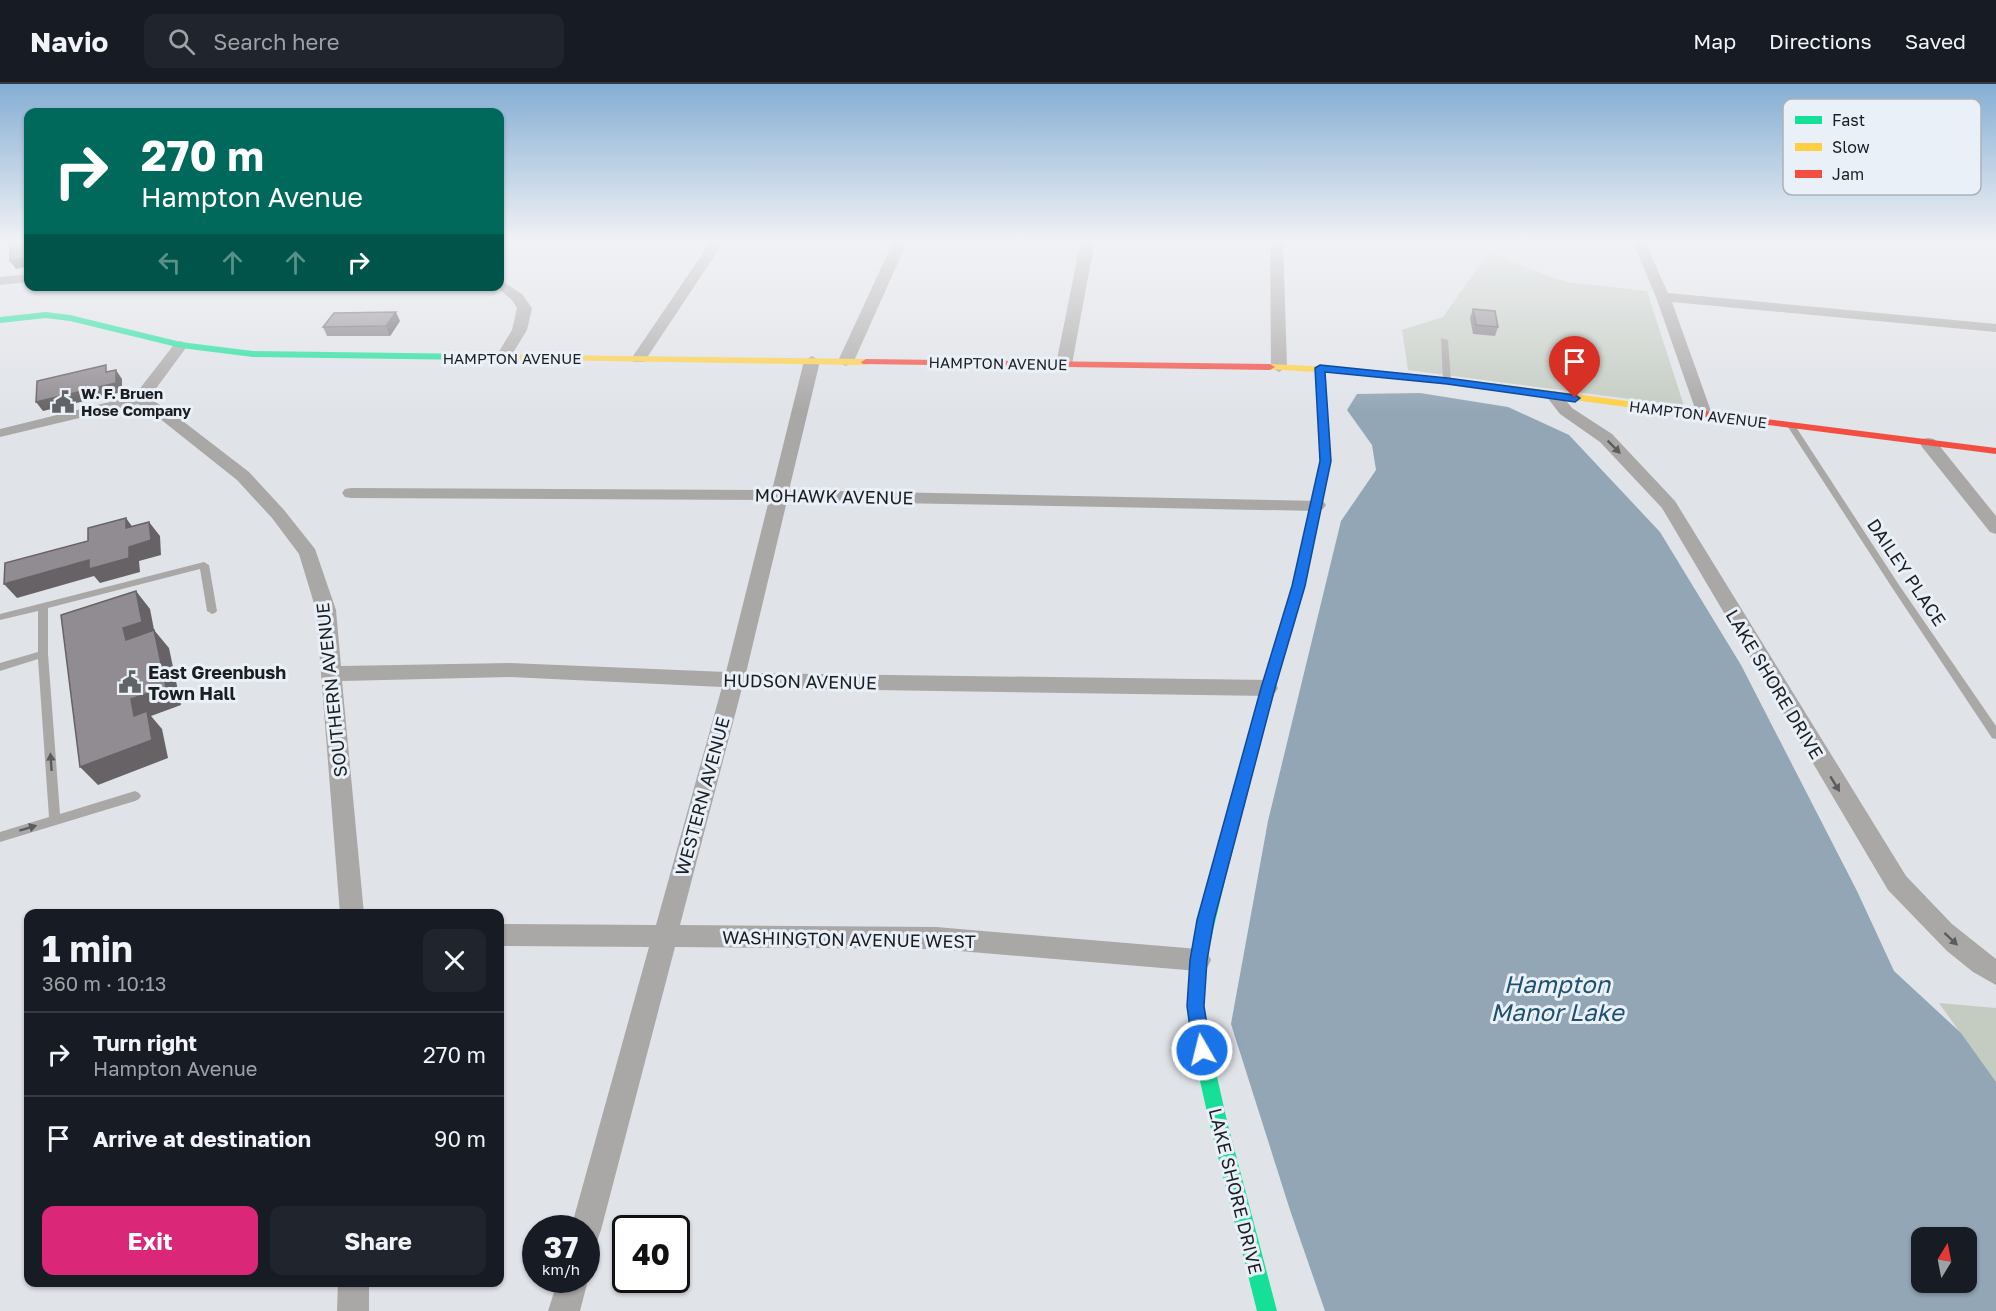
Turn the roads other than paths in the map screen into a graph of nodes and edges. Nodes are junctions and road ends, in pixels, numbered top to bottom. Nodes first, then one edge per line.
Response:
1 (516, 297) edge
2 (680, 297) edge
3 (875, 297) edge
4 (1077, 297) edge
5 (1277, 297) edge
6 (1663, 297) edge
7 (1666, 297) edge
8 (0, 320) edge
9 (1996, 328) edge
10 (1444, 340) dead end
11 (181, 345) junction
12 (503, 358) junction
13 (639, 359) junction
14 (812, 361) junction
15 (846, 361) junction
16 (1064, 364) junction
17 (1279, 367) junction
18 (1320, 368) junction
19 (1447, 381) junction
20 (1554, 396) junction
21 (140, 399) junction
22 (1704, 414) junction
23 (1792, 427) junction
24 (2, 433) dead end
25 (1928, 443) junction
26 (1996, 451) edge
27 (351, 492) dead end
28 (780, 495) junction
29 (1317, 505) junction
30 (1996, 528) edge
31 (43, 606) junction
32 (212, 611) dead end
33 (0, 616) edge
34 (43, 654) junction
35 (0, 667) edge
36 (332, 675) junction
37 (734, 680) junction
38 (1268, 688) junction
39 (1996, 735) edge
40 (135, 796) dead end
41 (55, 820) junction
42 (0, 837) edge
43 (352, 909) edge
44 (504, 935) edge
45 (664, 936) junction
46 (1198, 960) junction
47 (1996, 973) edge
48 (590, 1215) edge
49 (354, 1287) edge
50 (569, 1293) edge
51 (353, 1311) edge
52 (564, 1311) edge
53 (1267, 1311) edge

1 - 12 street
2 - 13 street
3 - 15 street
4 - 16 street
5 - 17 street
6 - 22 street
7 - 9 street
8 - 11 street, HAMPTON AVENUE
10 - 19 lane
11 - 12 street, HAMPTON AVENUE
11 - 21 street
12 - 13 street, HAMPTON AVENUE
13 - 14 street, HAMPTON AVENUE
14 - 15 street, HAMPTON AVENUE
14 - 28 street, WESTERN AVENUE
15 - 16 street, HAMPTON AVENUE
16 - 17 street, HAMPTON AVENUE
17 - 18 street, HAMPTON AVENUE
18 - 19 street, HAMPTON AVENUE
18 - 29 street, LAKE SHORE DRIVE
19 - 20 street, HAMPTON AVENUE
20 - 22 street, HAMPTON AVENUE
20 -> 47 street, LAKE SHORE DRIVE
21 - 24 street
21 - 36 street, SOUTHERN AVENUE
22 - 23 street, HAMPTON AVENUE
23 - 25 street, HAMPTON AVENUE
23 - 39 lane, DAILEY PLACE
25 - 26 street, HAMPTON AVENUE
25 - 30 street
27 - 28 street, MOHAWK AVENUE
28 - 29 street, MOHAWK AVENUE
28 - 37 street, WESTERN AVENUE
29 - 38 street, LAKE SHORE DRIVE
31 - 32 lane
31 - 33 lane
31 - 34 lane
34 - 35 lane
41 -> 34 lane
36 - 37 street, HUDSON AVENUE
36 - 43 street, SOUTHERN AVENUE
37 - 38 street, HUDSON AVENUE
37 - 45 street, WESTERN AVENUE
38 - 46 street, LAKE SHORE DRIVE
40 - 41 lane
42 -> 41 lane
44 - 45 street, WASHINGTON AVENUE WEST
45 - 46 street, WASHINGTON AVENUE WEST
45 - 48 street, WESTERN AVENUE
46 - 53 street, LAKE SHORE DRIVE
49 - 51 street
50 - 52 street

